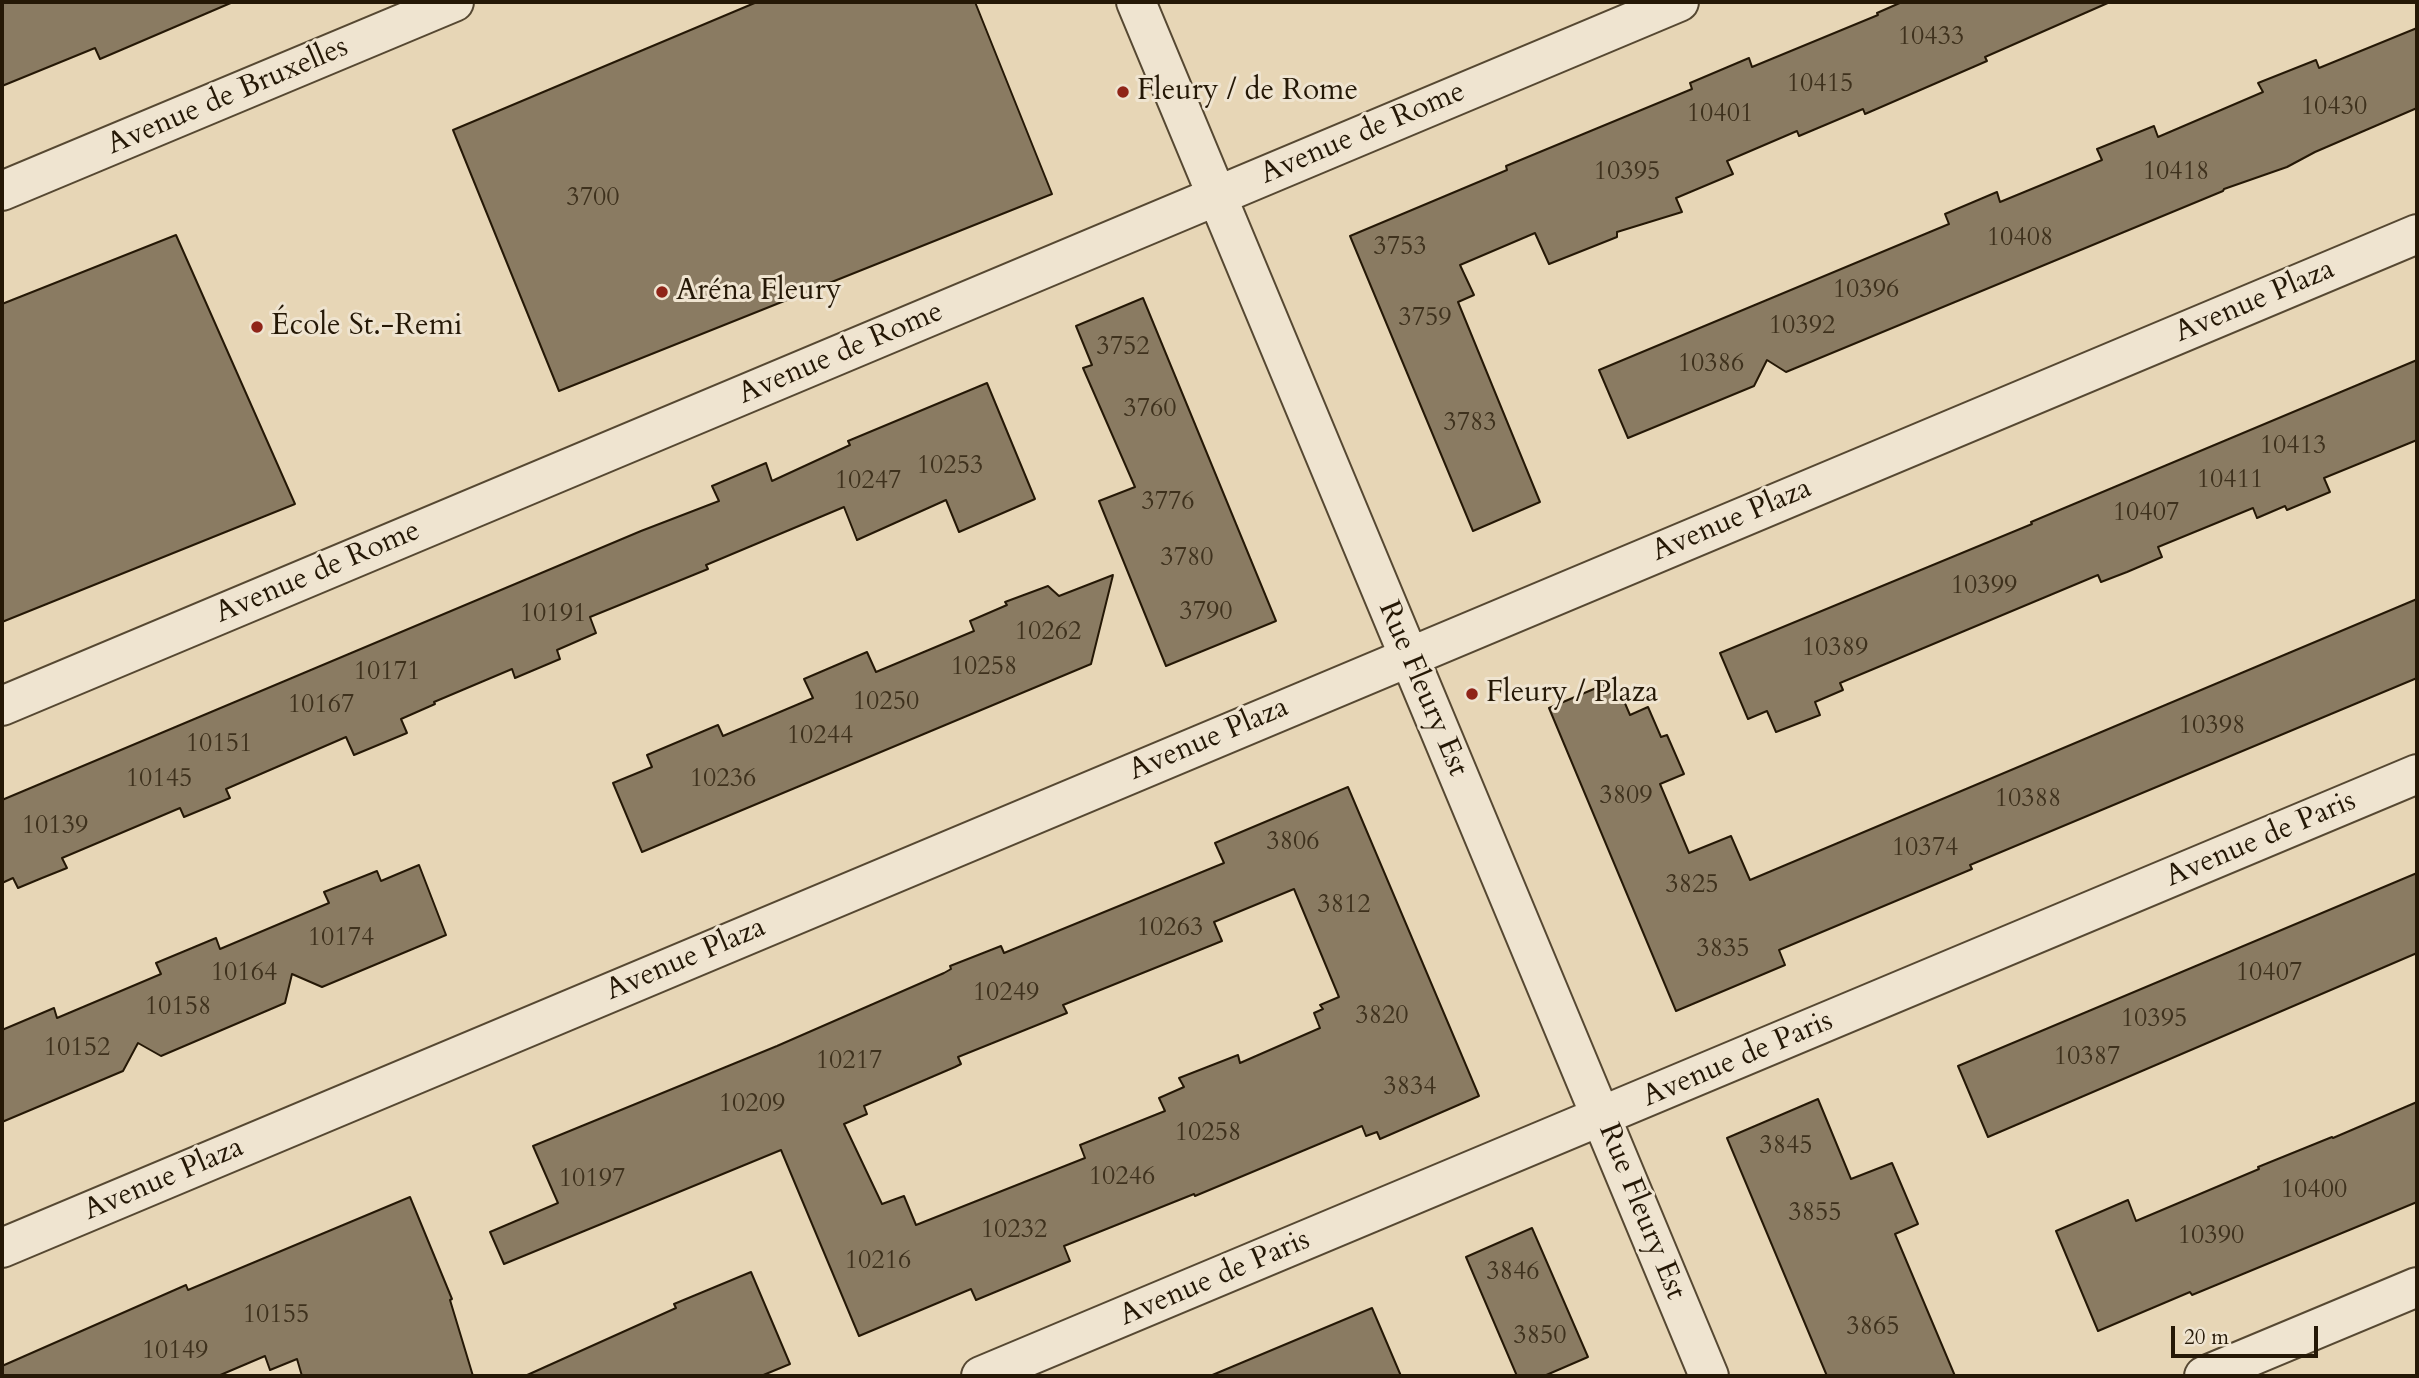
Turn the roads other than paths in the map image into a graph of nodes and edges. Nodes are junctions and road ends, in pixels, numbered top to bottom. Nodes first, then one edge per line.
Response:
1 (454, 2) edge
2 (1136, 2) edge
3 (1679, 2) edge
4 (2, 191) edge
5 (1217, 195) junction
6 (2417, 234) edge
7 (1408, 656) junction
8 (2, 706) edge
9 (2417, 774) edge
10 (1602, 1117) junction
11 (2, 1248) edge
12 (2417, 1287) edge
13 (981, 1376) edge
14 (1709, 1376) edge
15 (2204, 1376) edge

1 - 4 street, Avenue de Bruxelles
2 - 5 street, Rue Fleury Est
3 - 5 street, Avenue de Rome
5 - 7 street, Rue Fleury Est
5 - 8 street, Avenue de Rome
6 - 7 street, Avenue Plaza
7 - 10 street, Rue Fleury Est
7 - 11 street, Avenue Plaza
9 - 10 street, Avenue de Paris
10 - 13 street, Avenue de Paris
10 - 14 street, Rue Fleury Est
12 - 15 street

